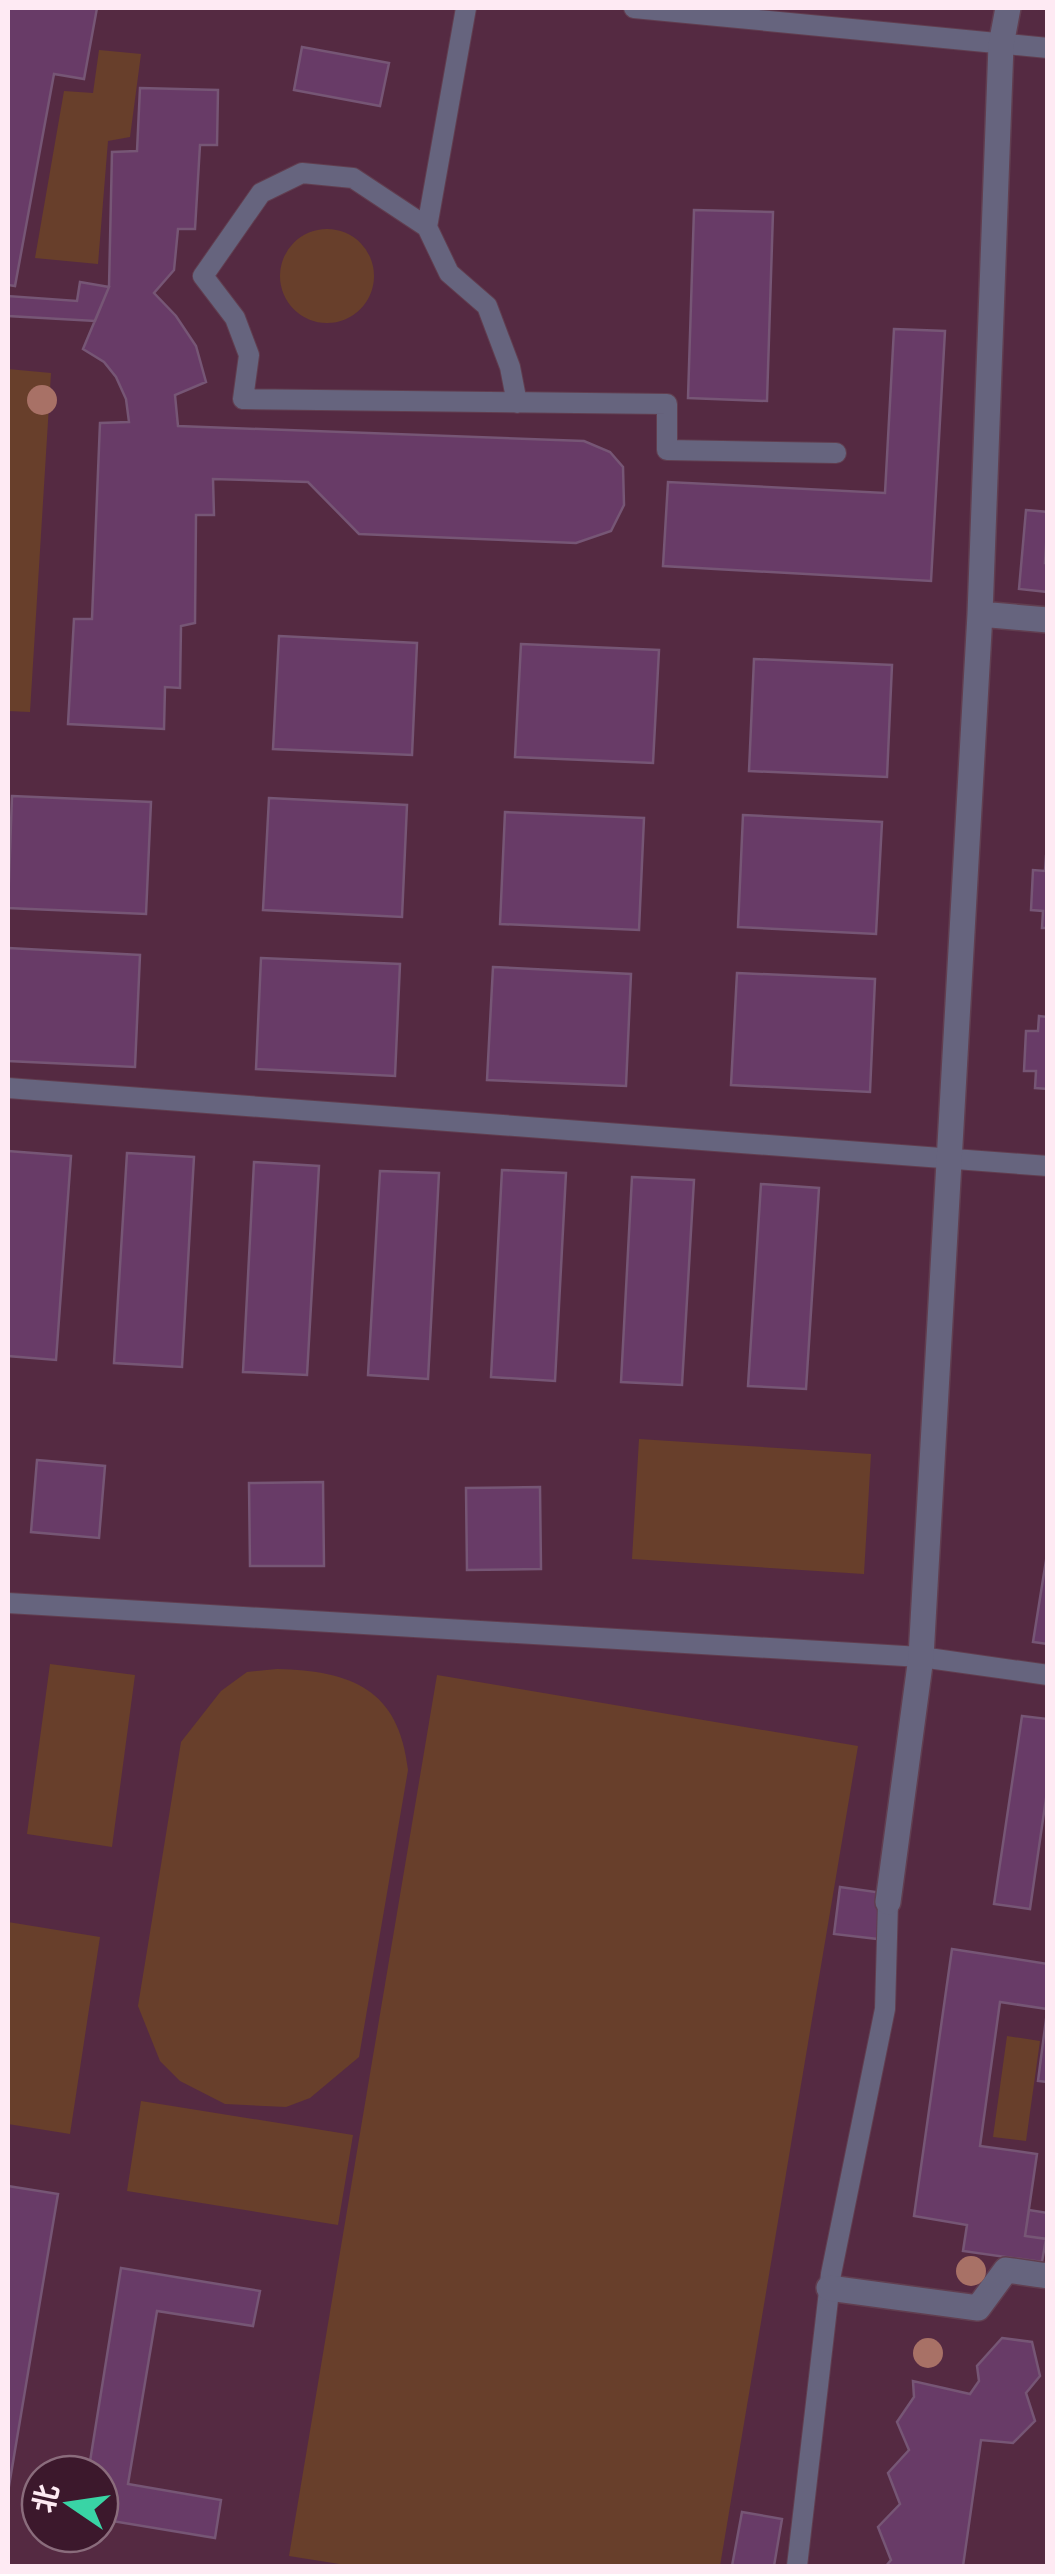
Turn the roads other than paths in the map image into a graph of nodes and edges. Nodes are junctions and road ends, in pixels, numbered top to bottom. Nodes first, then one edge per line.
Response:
1 (466, 8) edge
2 (638, 8) edge
3 (1008, 8) edge
4 (1002, 45) junction
5 (1048, 48) edge
6 (426, 227) junction
7 (516, 403) junction
8 (836, 453) dead end
9 (980, 614) junction
10 (1048, 620) edge
11 (8, 1088) edge
12 (950, 1156) junction
13 (1048, 1166) edge
14 (8, 1603) edge
15 (920, 1657) junction
16 (1048, 1675) edge
17 (888, 1902) joint
18 (1048, 2276) edge
19 (829, 2288) junction
20 (796, 2566) edge

1 - 6 lane
2 - 4 lane
3 - 4 street
4 - 5 lane
4 - 9 street
6 - 7 lane
6 - 7 lane
7 - 8 lane
9 - 10 street
9 - 12 street
11 - 12 lane
12 - 13 lane
12 - 15 street
14 - 15 lane
15 - 16 lane
15 - 17 street
17 - 19 lane
18 - 19 street
19 - 20 lane

